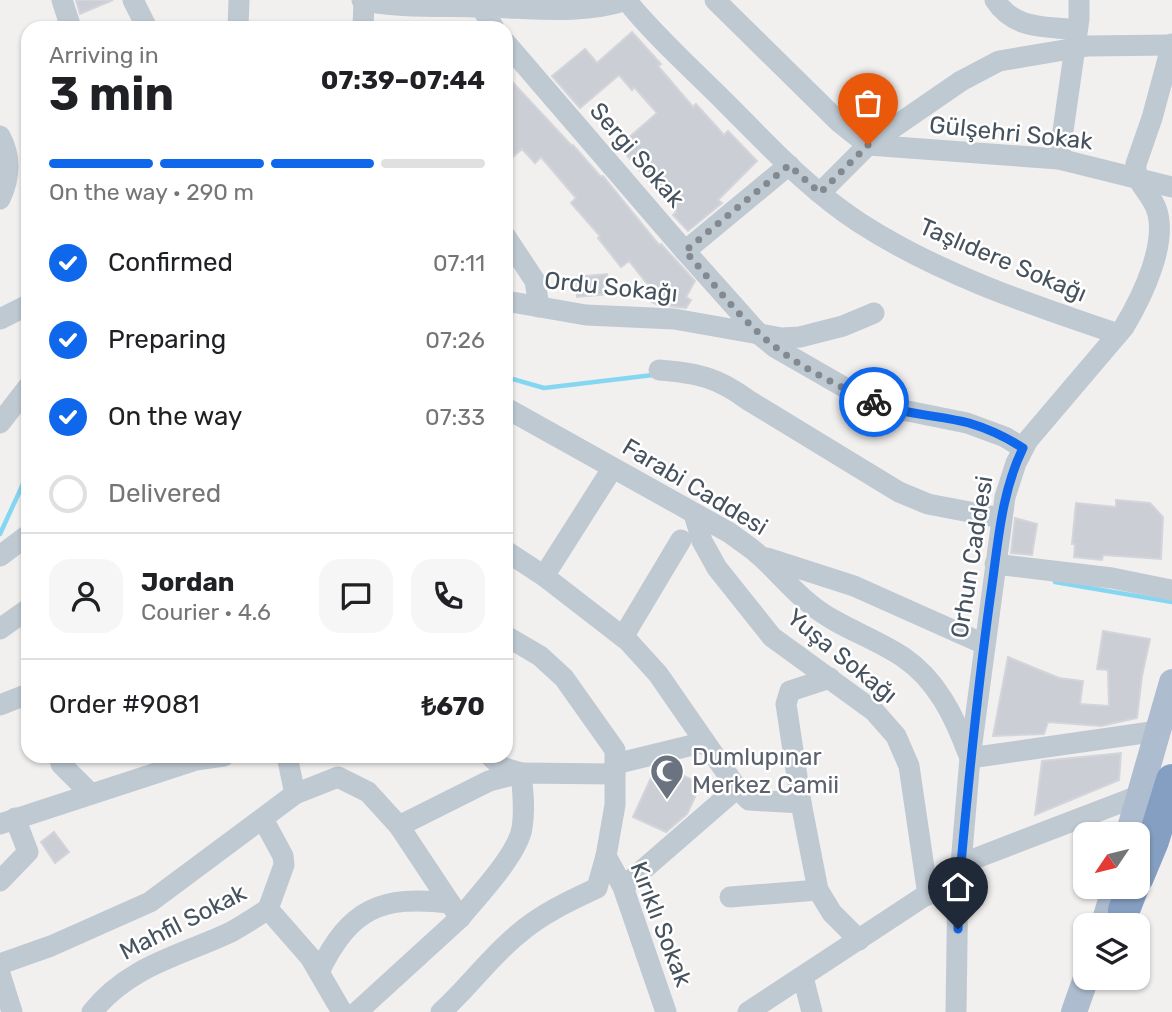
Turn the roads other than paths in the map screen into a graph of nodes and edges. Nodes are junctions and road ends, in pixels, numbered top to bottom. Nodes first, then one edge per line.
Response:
1 (62, 0) edge
2 (133, 0) edge
3 (239, 0) edge
4 (364, 0) edge
5 (626, 0) edge
6 (715, 0) edge
7 (995, 0) edge
8 (1079, 0) edge
9 (481, 3) edge
10 (69, 21) edge
11 (144, 21) edge
12 (238, 21) edge
13 (363, 21) edge
14 (490, 21) edge
15 (1075, 40) junction
16 (1172, 44) edge
17 (513, 51) edge
18 (0, 136) edge
19 (868, 145) junction
20 (1059, 159) junction
21 (789, 165) junction
22 (1138, 180) junction
23 (1172, 187) edge
24 (820, 193) junction
25 (0, 199) edge
26 (513, 248) edge
27 (685, 251) junction
28 (513, 302) edge
29 (539, 307) junction
30 (21, 308) edge
31 (874, 313) dead end
32 (1, 317) edge
33 (1118, 334) junction
34 (760, 335) junction
35 (659, 370) dead end
36 (21, 396) edge
37 (513, 412) edge
38 (0, 423) edge
39 (1023, 448) junction
40 (612, 469) junction
41 (694, 514) junction
42 (1001, 519) junction
43 (21, 540) edge
44 (681, 540) dead end
45 (759, 555) junction
46 (0, 556) edge
47 (513, 556) edge
48 (995, 564) junction
49 (544, 576) junction
50 (1171, 590) edge
51 (21, 614) edge
52 (0, 629) edge
53 (623, 637) junction
54 (513, 640) edge
55 (984, 644) junction
56 (830, 678) junction
57 (1172, 682) edge
58 (21, 697) edge
59 (0, 705) edge
60 (1165, 720) edge
61 (705, 742) junction
62 (970, 758) junction
63 (61, 763) edge
64 (187, 763) edge
65 (288, 763) edge
66 (498, 763) edge
67 (615, 769) junction
68 (521, 773) junction
69 (1172, 780) edge
70 (737, 788) junction
71 (91, 794) junction
72 (295, 794) junction
73 (1138, 796) junction
74 (801, 803) junction
75 (262, 819) junction
76 (8, 821) edge
77 (1131, 822) edge
78 (1144, 822) edge
79 (399, 826) junction
80 (1150, 848) edge
81 (606, 856) junction
82 (960, 869) junction
83 (0, 881) edge
84 (623, 887) junction
85 (818, 890) junction
86 (928, 895) junction
87 (730, 897) dead end
88 (268, 909) junction
89 (455, 910) junction
90 (859, 940) junction
91 (0, 964) edge
92 (319, 972) junction
93 (0, 974) edge
94 (803, 977) junction
95 (1082, 990) edge
96 (1098, 990) edge
97 (12, 1012) edge
98 (92, 1012) edge
99 (342, 1012) edge
100 (357, 1012) edge
101 (440, 1012) edge
102 (666, 1012) edge
103 (748, 1012) edge
104 (812, 1012) edge
105 (956, 1012) edge
106 (1074, 1012) edge
107 (1092, 1012) edge

1 - 10 street
2 - 11 street
3 - 12 street
4 - 9 street
4 - 13 street
5 - 9 street
5 - 21 street, Taşlıdere Sokağı
6 - 19 street
7 - 15 street
8 - 15 street
9 - 14 street
15 - 16 street
15 - 19 street
15 - 20 street
16 - 22 street
17 - 27 street, Sergi Sokak
18 - 25 street
19 - 20 street, Gülşehri Sokak
19 - 24 street
20 - 22 street, Gülşehri Sokak
21 - 24 street, Taşlıdere Sokağı
21 - 27 street
22 - 23 street, Gülşehri Sokak
22 - 33 street, Orhun Caddesi
24 - 33 street, Taşlıdere Sokağı
26 - 29 street
27 - 34 street, Sergi Sokak
28 - 29 street, Ordu Sokağı
29 - 34 street, Ordu Sokağı
30 - 32 street
31 - 34 street, Ordu Sokağı
33 - 39 street, Orhun Caddesi
34 - 39 street, Sergi Sokak
35 - 42 street
36 - 38 street
37 - 40 street, Farabi Caddesi
39 - 42 street, Orhun Caddesi
40 - 41 street, Farabi Caddesi
40 - 49 street
41 - 45 street, Farabi Caddesi
41 - 56 street, Yuşa Sokağı
42 - 48 street, Orhun Caddesi
43 - 46 street
44 - 53 street
45 - 55 street
45 - 62 street, Farabi Caddesi
47 - 49 street
48 - 50 street
48 - 55 street, Orhun Caddesi
49 - 53 street
51 - 52 street
53 - 61 street
54 - 67 street
55 - 62 street, Orhun Caddesi
56 - 74 street
56 - 86 street, Yuşa Sokağı
57 - 60 main road
58 - 59 street
60 - 62 street
60 - 73 main road
60 - 78 main road
61 - 67 street
61 - 70 street
62 - 82 street, Farabi Caddesi
63 - 71 street
64 - 71 street
65 - 72 street
66 - 68 street
67 - 68 street
67 - 81 street
68 - 79 street
68 - 89 street
69 - 80 highway
70 - 74 street
70 - 84 street
71 - 76 street
72 - 75 street
72 - 79 street
73 - 77 main road
73 - 82 street
74 - 85 street
75 - 88 street
75 - 91 street
76 - 83 street
79 - 89 street
81 - 84 street, Kırıklı Sokak
81 - 101 street
82 - 86 street
82 - 105 street, Farabi Caddesi
84 - 102 street, Kırıklı Sokak
85 - 87 street
85 - 90 street
86 - 90 street
88 - 92 street
88 - 98 street, Mahfil Sokak
89 - 92 street
89 - 100 street
90 - 94 street
92 - 99 street
93 - 97 street
94 - 103 street
94 - 104 street
95 - 106 main road
96 - 107 main road

